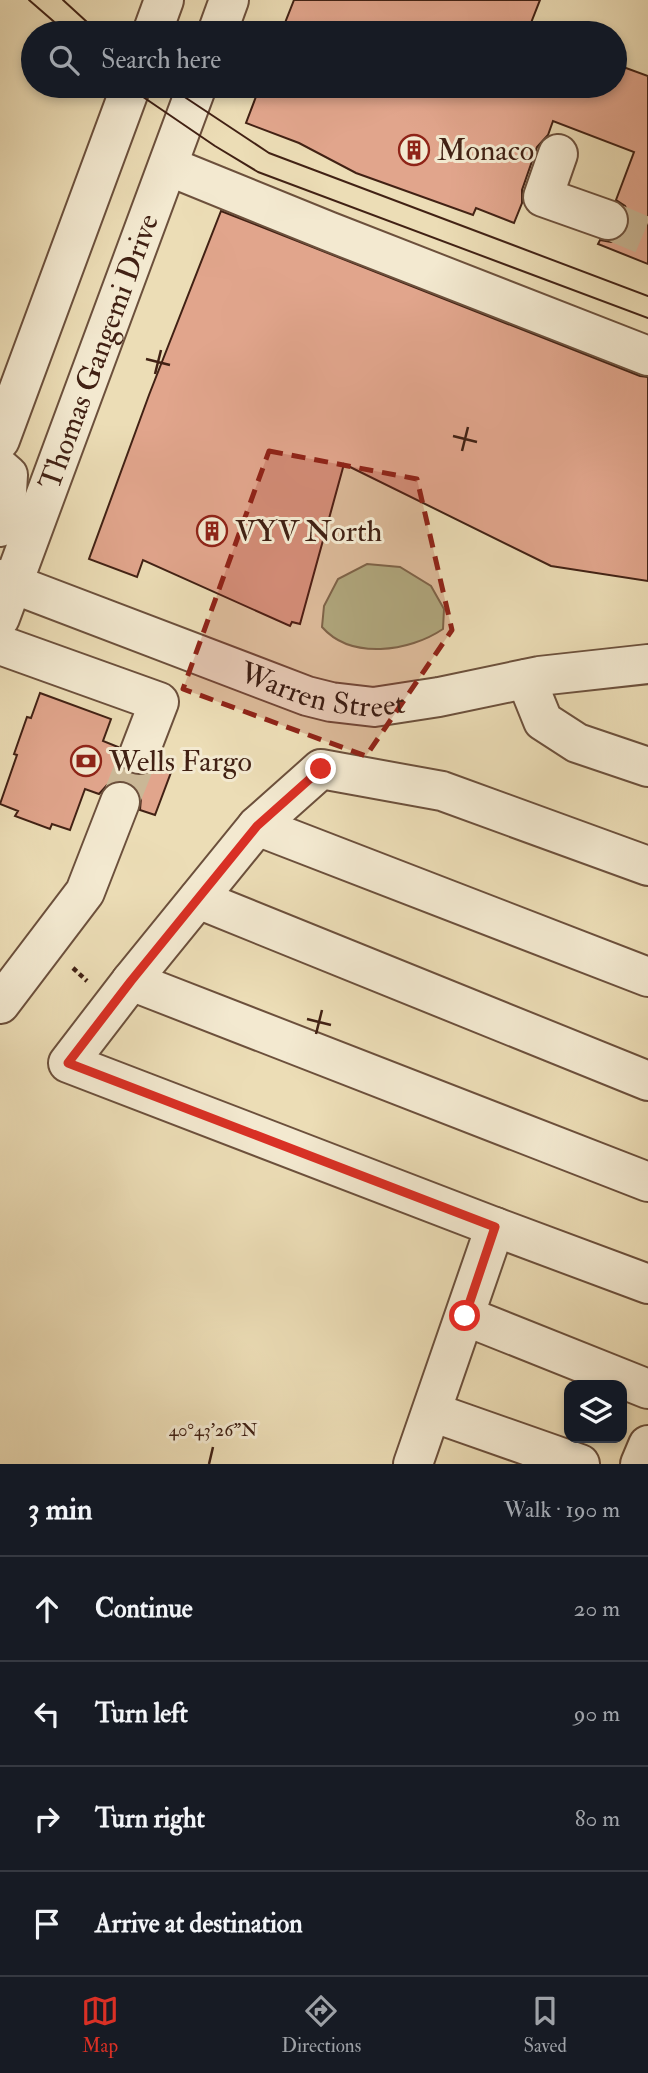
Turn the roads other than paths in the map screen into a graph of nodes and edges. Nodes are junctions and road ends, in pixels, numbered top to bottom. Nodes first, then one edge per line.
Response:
1 (164, 0) edge
2 (229, 0) edge
3 (156, 21) edge
4 (221, 21) edge
5 (126, 98) edge
6 (193, 98) edge
7 (558, 155) dead end
8 (168, 166) junction
9 (608, 220) tunnel mouth
10 (648, 356) edge
11 (3, 422) edge
12 (67, 436) junction
13 (0, 468) edge
14 (0, 527) edge
15 (4, 594) edge
16 (0, 645) edge
17 (648, 664) edge
18 (526, 679) junction
19 (139, 754) tunnel mouth
20 (648, 767) edge
21 (120, 802) tunnel mouth
22 (257, 826) junction
23 (648, 866) edge
24 (198, 899) junction
25 (648, 977) edge
26 (122, 993) junction
27 (0, 1004) edge
28 (648, 1081) edge
29 (648, 1182) edge
30 (495, 1227) junction
31 (648, 1284) edge
32 (465, 1316) junction
33 (648, 1388) edge
34 (432, 1412) junction
35 (648, 1445) edge
36 (413, 1464) edge
37 (580, 1464) edge
38 (640, 1464) edge

1 - 3 street
2 - 4 street
5 - 11 street, Thomas Gangemi Drive
6 - 8 street, Thomas Gangemi Drive
7 - 9 street
8 - 10 street
8 - 12 street, Thomas Gangemi Drive
11 - 12 street
12 - 15 street, Thomas Gangemi Drive
13 - 14 street
15 - 18 street, Warren Street
16 - 19 street
17 - 18 street, Warren Street
18 - 20 street
21 - 27 street
22 - 23 street
22 - 24 street
22 - 25 street
24 - 26 street
24 - 28 street
26 - 29 street
26 - 30 street
30 - 31 street
30 - 32 street
32 - 33 street
32 - 34 street
34 - 36 street
34 - 37 street
35 - 38 street

